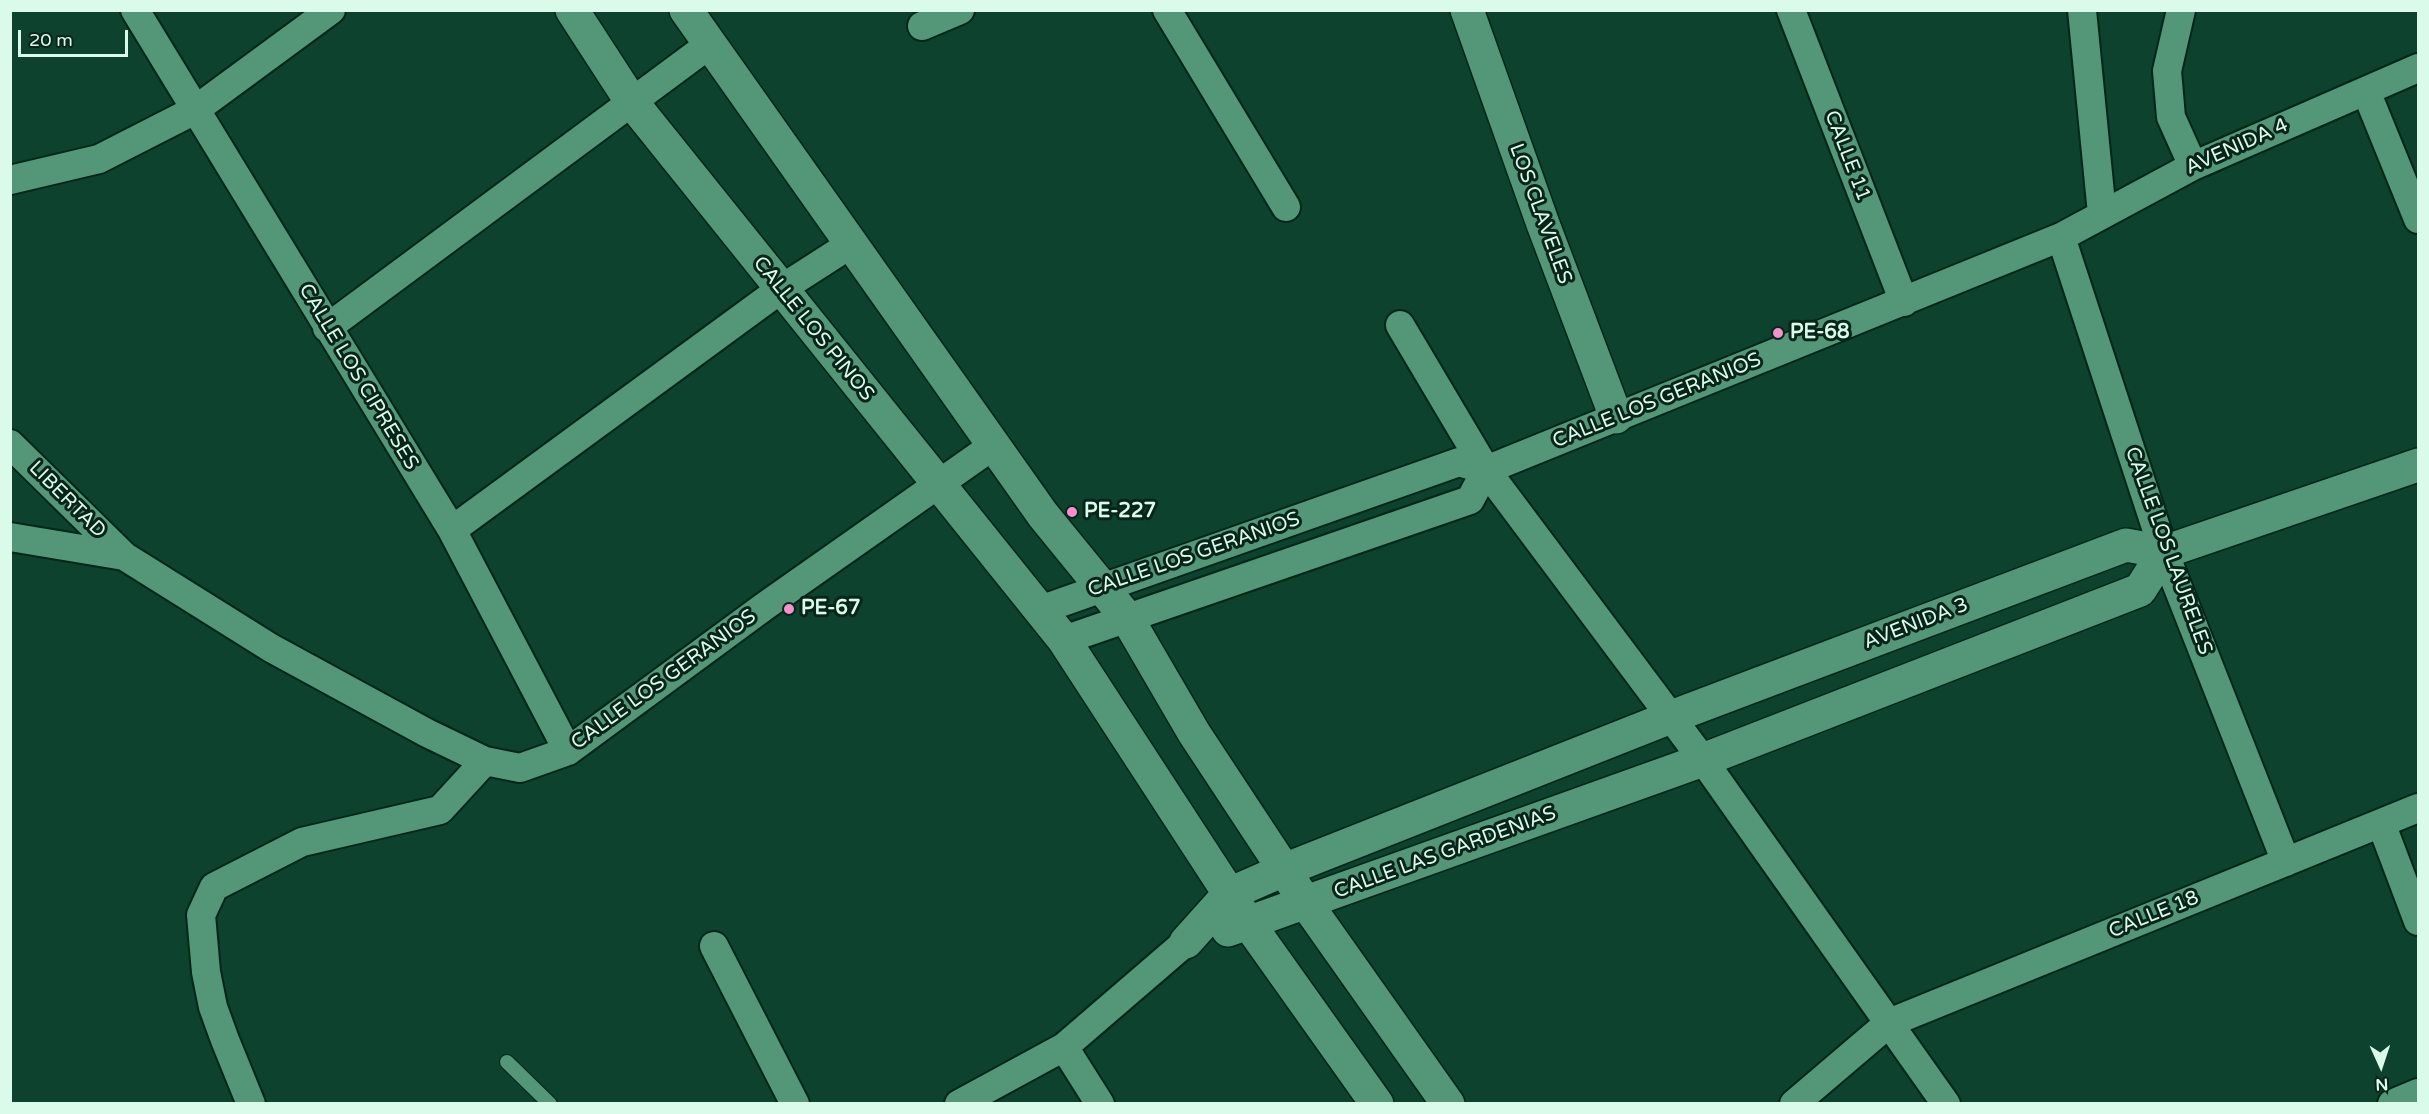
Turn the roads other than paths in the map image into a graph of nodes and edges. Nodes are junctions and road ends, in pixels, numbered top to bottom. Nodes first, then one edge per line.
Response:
1 (135, 10) edge
2 (331, 10) edge
3 (572, 10) edge
4 (686, 10) edge
5 (960, 10) edge
6 (1167, 10) edge
7 (1467, 10) edge
8 (1791, 10) edge
9 (2082, 10) edge
10 (2181, 10) edge
11 (922, 26) dead end
12 (710, 44) junction
13 (2418, 68) edge
14 (2366, 91) junction
15 (631, 101) junction
16 (195, 110) junction
17 (2193, 166) junction
18 (10, 180) edge
19 (1286, 207) dead end
20 (2102, 214) junction
21 (2418, 219) edge
22 (2061, 237) junction
23 (851, 243) junction
24 (781, 290) junction
25 (1904, 302) junction
26 (1400, 325) dead end
27 (327, 328) junction
28 (1616, 417) junction
29 (10, 444) edge
30 (994, 445) junction
31 (2418, 465) edge
32 (1486, 470) junction
33 (937, 484) junction
34 (452, 530) junction
35 (10, 537) edge
36 (2164, 552) junction
37 (124, 556) junction
38 (1101, 587) junction
39 (1040, 610) junction
40 (1127, 618) junction
41 (1064, 640) junction
42 (1671, 717) junction
43 (568, 751) junction
44 (1703, 760) junction
45 (485, 761) junction
46 (2418, 808) edge
47 (2381, 823) junction
48 (2286, 862) junction
49 (1284, 870) junction
50 (1229, 894) junction
51 (1306, 903) junction
52 (2418, 921) edge
53 (1249, 924) junction
54 (1186, 942) junction
55 (714, 946) dead end
56 (1889, 1023) junction
57 (1064, 1047) junction
58 (507, 1062) dead end
59 (2418, 1093) edge
60 (251, 1104) edge
61 (550, 1104) edge
62 (795, 1104) edge
63 (959, 1104) edge
64 (1100, 1104) edge
65 (1377, 1104) edge
66 (1448, 1104) edge
67 (1794, 1104) edge
68 (1946, 1104) edge
69 (2392, 1104) edge

1 - 16 street, CALLE LOS CIPRESES
2 - 16 street
3 - 15 street, CALLE LOS PINOS
4 - 12 street
5 - 11 street
6 - 19 street
7 - 28 street, LOS CLAVELES
8 - 25 street, CALLE 11
9 - 20 street
10 - 17 street
12 - 15 street
12 - 23 street
13 - 14 street, AVENIDA 4
14 - 17 street, AVENIDA 4
14 - 21 street
15 - 24 street, CALLE LOS PINOS
15 - 27 street
16 - 18 street
16 - 27 street, CALLE LOS CIPRESES
17 - 20 street, AVENIDA 4
20 - 22 street, AVENIDA 4
22 - 25 street, CALLE LOS GERANIOS
22 - 36 street, CALLE LOS LAURELES
23 - 24 street
23 - 30 street
24 - 33 street, CALLE LOS PINOS
24 - 34 street
25 - 28 street, CALLE LOS GERANIOS
26 - 32 street
27 - 34 street, CALLE LOS CIPRESES
28 - 32 street, CALLE LOS GERANIOS
29 - 37 street, LIBERTAD
30 - 33 street, CALLE LOS GERANIOS
30 - 38 street
31 - 36 street, AVENIDA 3
32 - 38 street, CALLE LOS GERANIOS
32 - 40 street, CALLE LOS GERANIOS
32 - 42 street
33 - 39 street, CALLE LOS PINOS
33 - 43 street, CALLE LOS GERANIOS
34 - 43 street, CALLE LOS CIPRESES
35 - 37 street
36 - 42 street, AVENIDA 3
36 - 44 street
36 - 48 street, CALLE LOS LAURELES
37 - 45 street, CALLE LOS GERANIOS
38 - 39 street, CALLE LOS GERANIOS
38 - 40 street
39 - 41 street, CALLE LOS PINOS
40 - 41 street, CALLE LOS GERANIOS
40 - 49 street
41 - 50 street, CALLE LOS PINOS
42 - 44 street
42 - 49 street, CALLE LAS GARDENIAS
43 - 45 street, CALLE LOS GERANIOS
44 - 51 street, CALLE LAS GARDENIAS
44 - 56 street
45 - 60 street
46 - 47 street, CALLE 18
47 - 48 street, CALLE 18
47 - 52 street
48 - 56 street, CALLE 18
49 - 50 street, CALLE LAS GARDENIAS
49 - 51 street
50 - 53 street, CALLE LOS PINOS
50 - 54 street, CALLE LAS GARDENIAS
51 - 53 street, CALLE LAS GARDENIAS
51 - 66 street
53 - 54 street, CALLE LAS GARDENIAS
53 - 65 street, CALLE LOS PINOS
54 - 57 street, CALLE LAS GARDENIAS
55 - 62 street
56 - 67 street, CALLE 18
56 - 68 street
57 - 63 street, CALLE LAS GARDENIAS
57 - 64 street
58 - 61 lane
59 - 69 street

